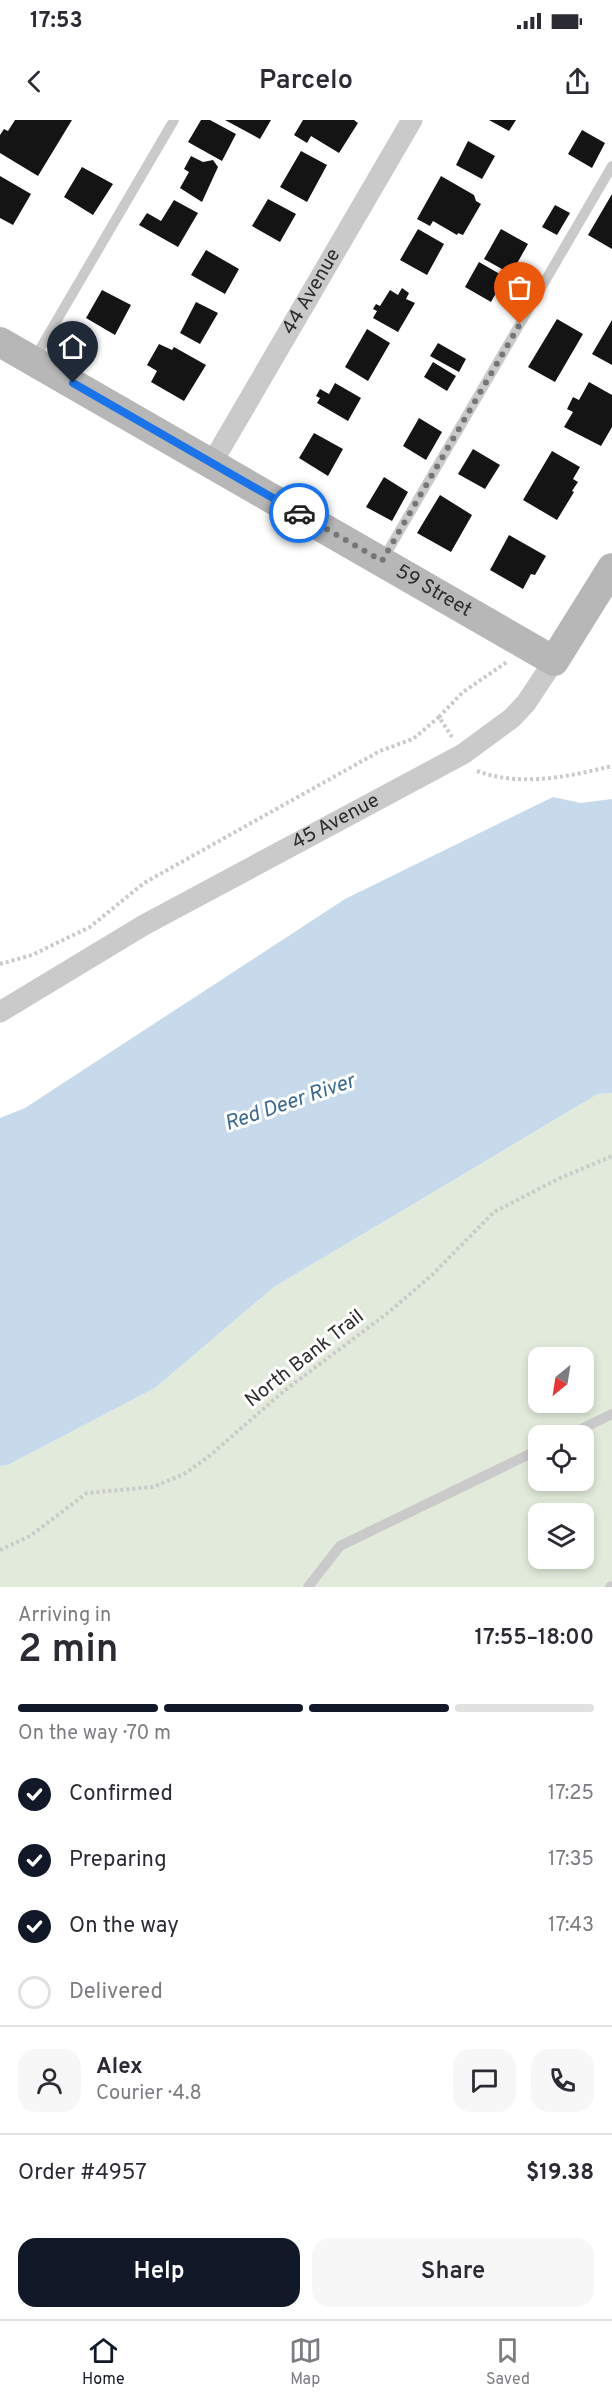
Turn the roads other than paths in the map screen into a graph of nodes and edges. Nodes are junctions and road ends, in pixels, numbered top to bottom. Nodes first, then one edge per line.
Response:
1 (174, 120) edge
2 (412, 120) edge
3 (612, 166) edge
4 (0, 342) edge
5 (33, 361) junction
6 (212, 463) junction
7 (382, 561) junction
8 (611, 572) edge
9 (554, 661) junction
10 (0, 1012) edge
11 (612, 1414) edge
12 (590, 1425) edge
13 (528, 1455) edge
14 (308, 1587) edge

1 - 5 lane
2 - 6 street, 44 Avenue
3 - 7 lane
4 - 5 street, 59 Street
5 - 6 street, 59 Street
6 - 7 street, 59 Street
7 - 9 street, 59 Street
8 - 9 street, 45 Avenue
9 - 10 street, 45 Avenue
11 - 12 lane
13 - 14 lane

